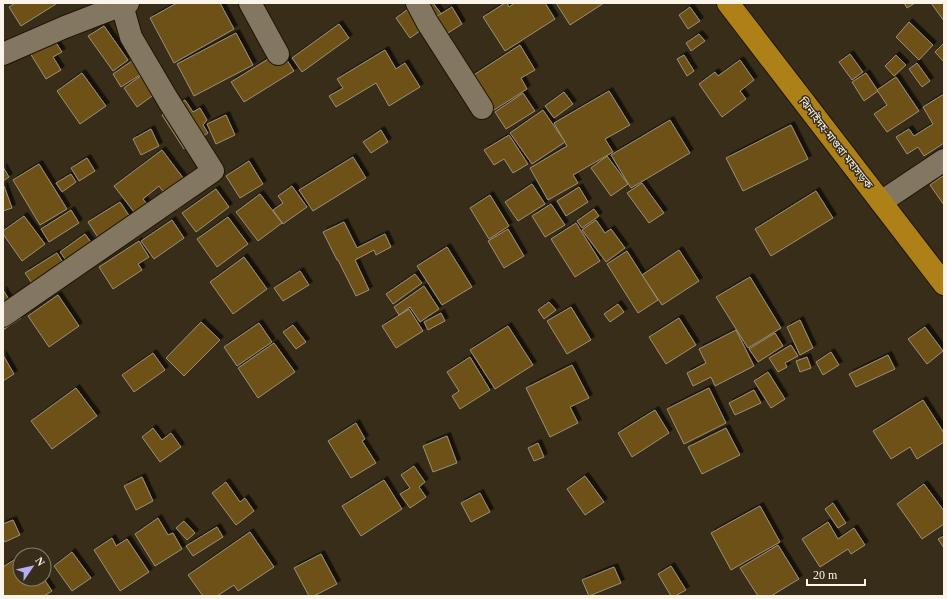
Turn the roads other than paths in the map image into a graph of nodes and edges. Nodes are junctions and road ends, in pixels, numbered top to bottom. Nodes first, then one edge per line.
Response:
1 (250, 3) edge
2 (417, 3) edge
3 (728, 3) edge
4 (125, 4) edge
5 (3, 54) edge
6 (278, 54) dead end
7 (482, 108) dead end
8 (944, 160) edge
9 (881, 202) junction
10 (944, 284) edge
11 (3, 316) edge

1 - 6 street
2 - 7 street
3 - 9 highway, ঝিনাইদহ-মাগুরা মহাসড়ক
4 - 5 street
4 - 11 street
8 - 9 street
9 - 10 highway, ঝিনাইদহ-মাগুরা মহাসড়ক

